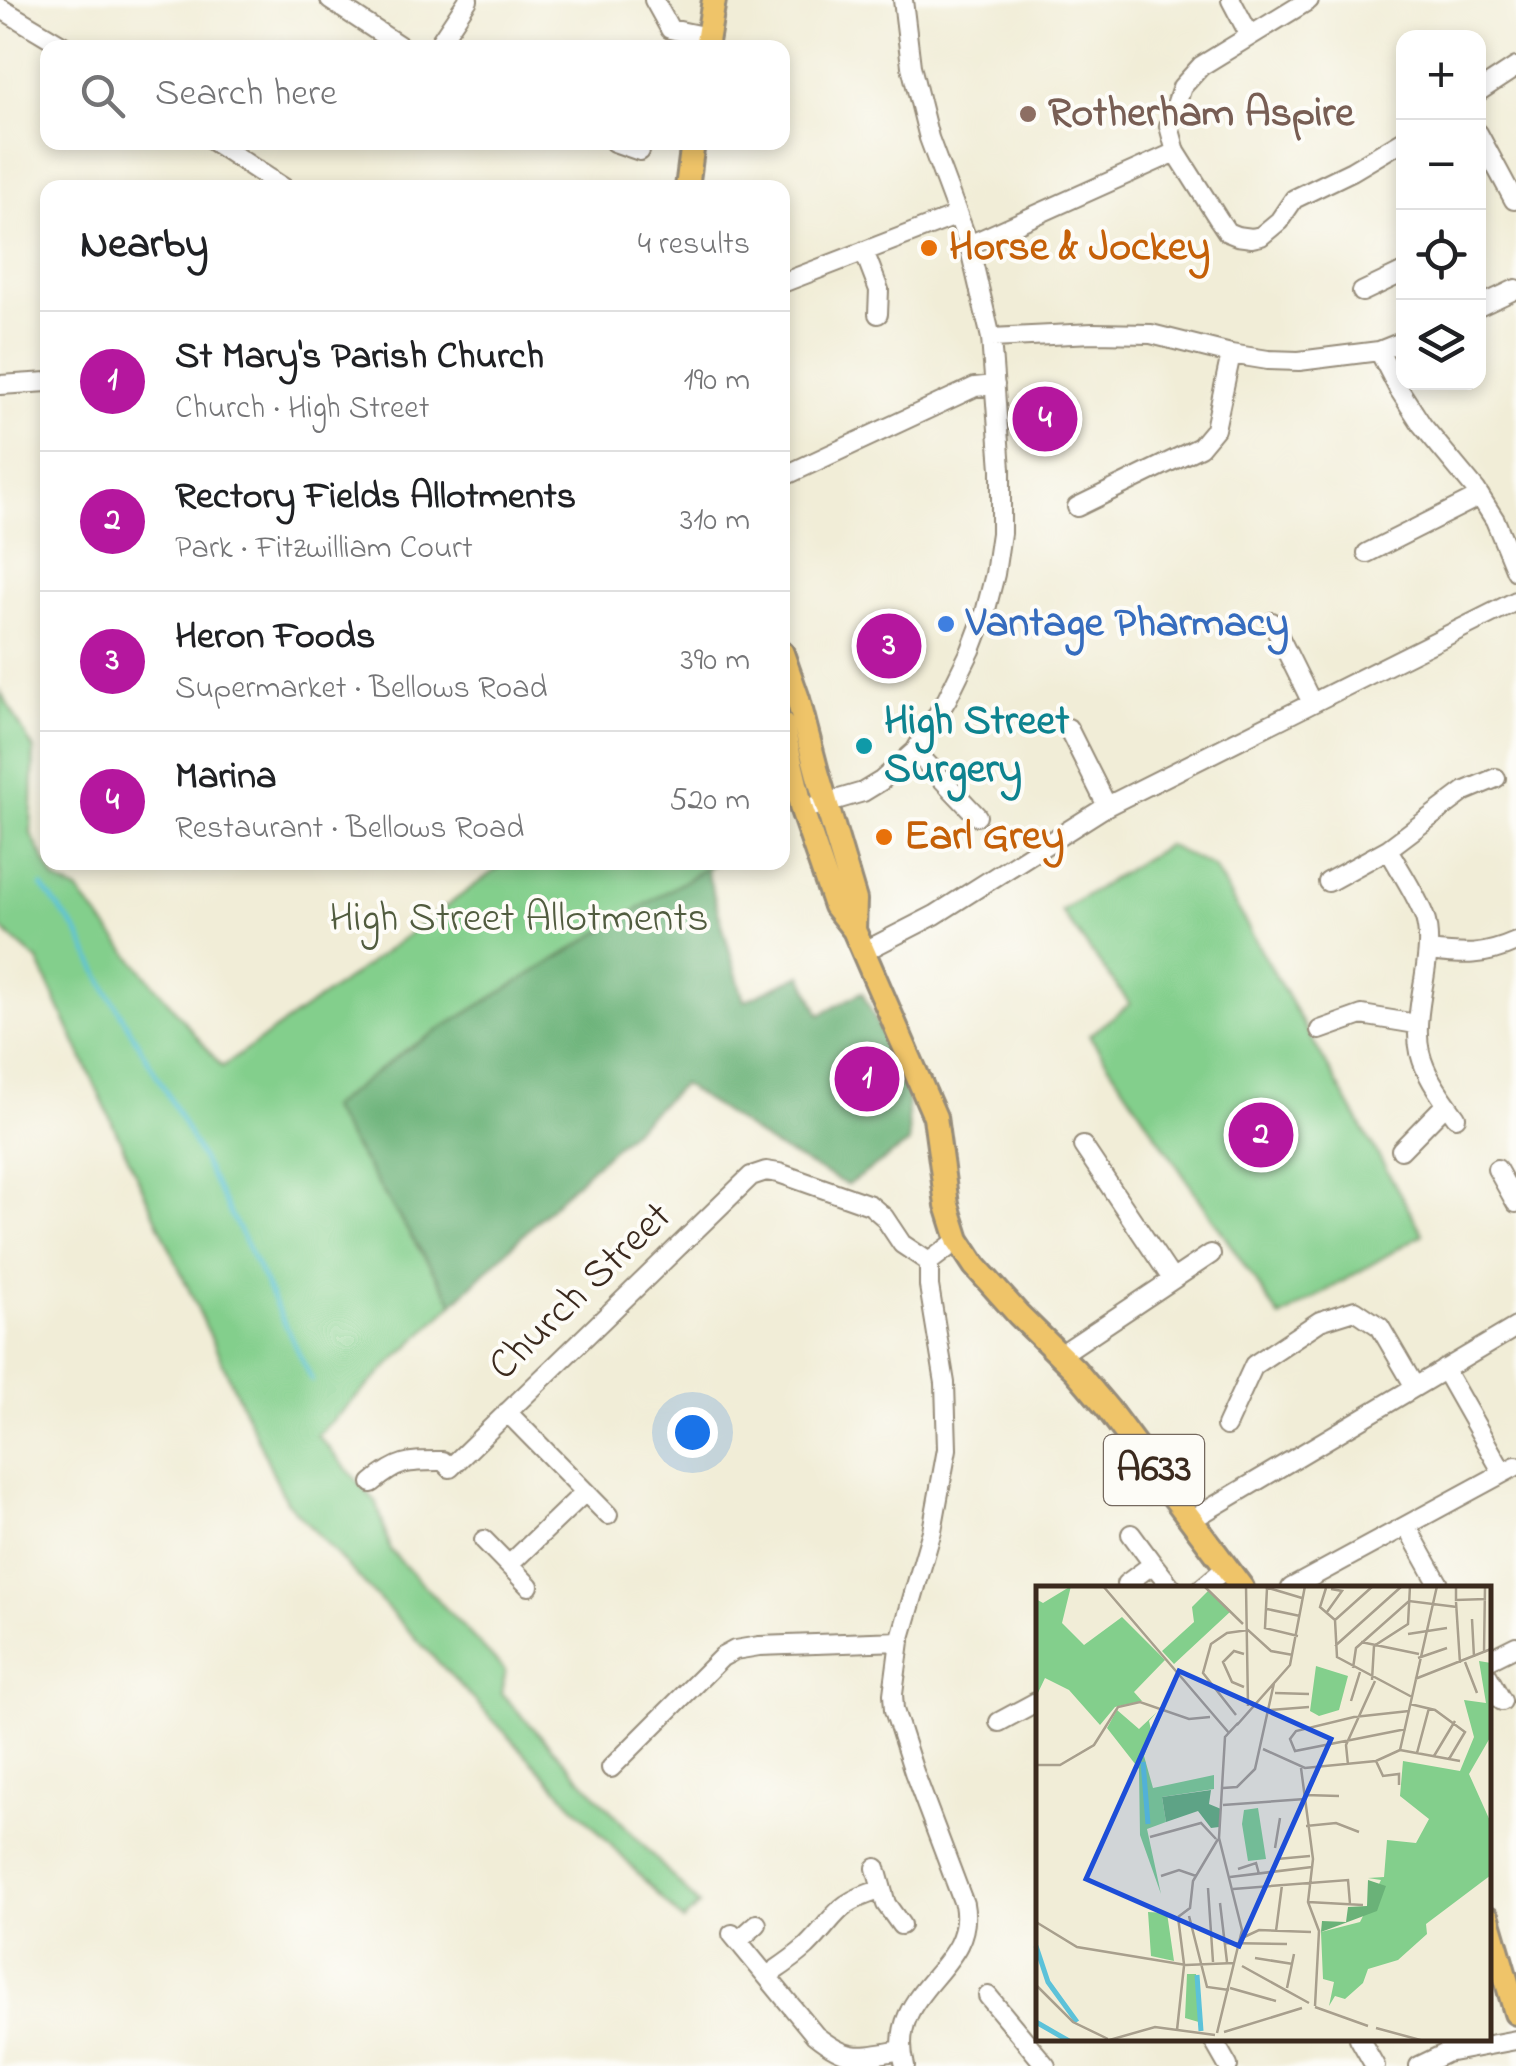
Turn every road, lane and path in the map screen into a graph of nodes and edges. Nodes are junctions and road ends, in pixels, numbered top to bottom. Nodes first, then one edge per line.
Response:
1 (330, 0) edge
2 (468, 0) edge
3 (654, 0) edge
4 (714, 0) edge
5 (903, 0) edge
6 (1231, 0) edge
7 (1309, 0) edge
8 (6, 6) edge
9 (1250, 36) junction
10 (55, 40) edge
11 (390, 40) edge
12 (441, 40) edge
13 (701, 40) edge
14 (707, 40) edge
15 (1516, 67) edge
16 (1486, 87) edge
17 (1396, 145) edge
18 (1486, 147) edge
19 (226, 150) edge
20 (637, 150) edge
21 (693, 150) edge
22 (640, 151) dead end
23 (1176, 152) junction
24 (272, 180) edge
25 (688, 180) edge
26 (1514, 200) edge
27 (958, 215) junction
28 (969, 245) junction
29 (864, 251) junction
30 (1396, 276) edge
31 (790, 280) edge
32 (1516, 289) edge
33 (1362, 292) dead end
34 (1486, 303) edge
35 (878, 314) dead end
36 (991, 338) junction
37 (1396, 345) edge
38 (1380, 351) junction
39 (1232, 354) junction
40 (40, 382) edge
41 (0, 385) edge
42 (996, 386) junction
43 (790, 473) edge
44 (1480, 496) junction
45 (1077, 507) dead end
46 (1368, 553) dead end
47 (1514, 563) edge
48 (1516, 601) edge
49 (1272, 622) dead end
50 (790, 676) edge
51 (1312, 703) junction
52 (1068, 728) dead end
53 (915, 751) junction
54 (790, 758) edge
55 (1496, 778) dead end
56 (826, 804) junction
57 (1106, 806) junction
58 (802, 810) junction
59 (977, 816) dead end
60 (1388, 850) junction
61 (1328, 882) dead end
62 (859, 941) junction
63 (1516, 942) edge
64 (1428, 951) junction
65 (1416, 1024) junction
66 (1320, 1030) dead end
67 (1083, 1146) dead end
68 (1401, 1150) dead end
69 (1497, 1169) dead end
70 (1516, 1201) edge
71 (958, 1240) junction
72 (1211, 1254) dead end
73 (929, 1262) junction
74 (1172, 1280) junction
75 (1516, 1327) edge
76 (1060, 1355) junction
77 (1444, 1370) junction
78 (1415, 1387) junction
79 (506, 1412) junction
80 (1226, 1426) dead end
81 (1509, 1470) edge
82 (372, 1483) dead end
83 (584, 1492) junction
84 (608, 1514) dead end
85 (1191, 1520) junction
86 (1407, 1526) junction
87 (1131, 1534) dead end
88 (484, 1540) dead end
89 (1153, 1564) junction
90 (509, 1565) junction
91 (1226, 1568) junction
92 (1126, 1584) dead end
93 (529, 1586) dead end
94 (1170, 1586) edge
95 (1204, 1586) edge
96 (1240, 1586) edge
97 (1295, 1586) edge
98 (1440, 1586) edge
99 (900, 1641) junction
100 (1516, 1646) edge
101 (1491, 1658) edge
102 (1491, 1681) edge
103 (1502, 1701) dead end
104 (1036, 1702) edge
105 (999, 1722) dead end
106 (612, 1768) dead end
107 (876, 1868) dead end
108 (880, 1890) junction
109 (756, 1924) dead end
110 (900, 1925) dead end
111 (1491, 1926) edge
112 (767, 1976) junction
113 (1510, 1978) edge
114 (988, 1996) dead end
115 (1516, 2013) edge
116 (1516, 2040) edge
117 (1216, 2041) edge
118 (1361, 2041) edge
119 (904, 2058) edge
120 (1040, 2060) edge
121 (1020, 2066) edge
122 (1228, 2066) edge
123 (1375, 2066) edge
124 (1420, 2066) edge

1 - 11 street
2 - 12 street
3 - 13 street
4 - 14 main road
5 - 27 street
6 - 9 street
7 - 9 street
8 - 10 street
9 - 23 street
15 - 16 street
17 - 23 street
18 - 26 street
19 - 24 street
20 - 22 street
21 - 25 main road
23 - 28 street
27 - 28 street
27 - 29 street
28 - 36 street
29 - 31 street
29 - 35 street
30 - 33 street
32 - 34 street
36 - 39 street
36 - 42 street
37 - 38 street
38 - 39 street
38 - 44 street
39 - 45 street
40 - 41 street
42 - 43 street
42 - 53 street
44 - 46 street
44 - 47 street
48 - 51 street
49 - 51 street
50 - 56 main road, A633
51 - 57 street
52 - 57 street
53 - 56 street
53 - 59 street
54 - 58 main road, A633
55 - 60 street
56 - 58 street
56 - 62 main road, A633
57 - 62 street
58 - 62 main road, A633
60 - 61 street
60 - 64 street
62 - 71 main road, A633
63 - 64 street
64 - 65 street
65 - 66 street
65 - 68 street
67 - 74 street
69 - 70 street
71 - 73 street
71 - 76 main road, A633
72 - 74 street
73 - 79 street, Church Street
73 - 99 street
74 - 76 street
75 - 77 street
76 - 85 main road, A633
77 - 78 street
77 - 81 street
78 - 80 street
78 - 85 street
79 - 82 street, Church Street
79 - 83 street
81 - 86 street
83 - 84 street
83 - 90 street
85 - 91 main road, A633
86 - 97 street
86 - 98 street
87 - 89 street
88 - 90 street
89 - 92 street
89 - 94 street
90 - 93 street
91 - 95 street
91 - 96 main road, A633
99 - 106 street
99 - 119 street
100 - 101 street
102 - 103 street
104 - 105 street
107 - 108 street
108 - 110 street
108 - 112 street
109 - 112 street
111 - 113 main road
112 - 119 street
113 - 115 main road
114 - 120 street
116 - 124 street
117 - 122 street
118 - 123 street
120 - 121 street

